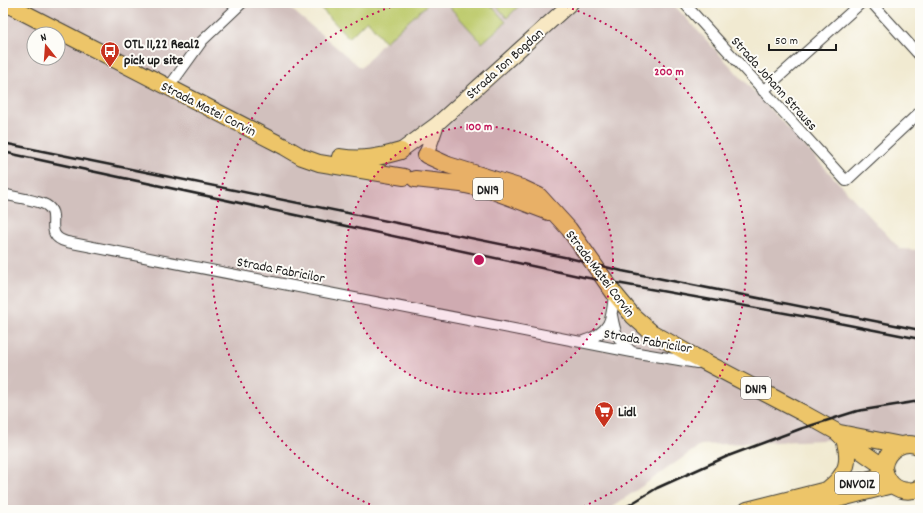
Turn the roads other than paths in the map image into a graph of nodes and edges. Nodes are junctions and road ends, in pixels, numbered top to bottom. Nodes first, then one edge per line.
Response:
1 (5, 3) edge
2 (242, 3) edge
3 (571, 3) edge
4 (684, 3) edge
5 (861, 3) edge
6 (872, 3) edge
7 (920, 56) edge
8 (169, 87) junction
9 (763, 91) junction
10 (920, 112) edge
11 (437, 124) junction
12 (285, 147) junction
13 (402, 150) junction
14 (426, 154) junction
15 (410, 178) junction
16 (3, 194) edge
17 (556, 216) junction
18 (614, 293) junction
19 (612, 315) junction
20 (581, 342) junction
21 (632, 352) junction
22 (710, 364) junction
23 (840, 436) junction
24 (901, 445) junction
25 (920, 447) edge
26 (887, 475) junction
27 (920, 488) edge
28 (827, 489) junction
29 (747, 510) edge
30 (795, 510) edge

1 - 8 main road, Strada Matei Corvin / DN19
2 - 8 street
3 - 11 main road, Strada Ion Bogdan
4 - 9 street, Strada Johann Strauss
5 - 9 street
6 - 7 street
8 - 12 main road, Strada Matei Corvin / DN19
9 - 10 street, Strada Johann Strauss
11 - 13 main road, Strada Ion Bogdan
11 - 14 main road, Strada Ion Bogdan
12 - 13 main road, Strada Matei Corvin / DN19
12 - 15 main road, Strada Matei Corvin / DN19
13 - 14 main road, DN19
13 - 15 main road
14 - 15 main road
14 - 17 main road, Strada Matei Corvin / DN19
15 - 17 main road, Strada Matei Corvin / DN19
16 - 20 street, Strada Fabricilor
17 - 18 main road, Strada Matei Corvin / DN19
18 - 19 street, Strada Fabricilor
18 - 22 main road, Strada Matei Corvin / DN19
19 - 20 street, Strada Fabricilor
19 - 21 street
20 - 21 street, Strada Fabricilor
21 - 22 street, Strada Fabricilor
22 - 23 main road, Strada Matei Corvin / DN19
23 - 24 main road, DN19
23 - 26 main road, DN19
23 - 28 main road
24 - 25 main road, DN19
24 - 26 main road
26 - 27 main road, DN19
26 - 28 main road, DNVO1Z
26 - 30 main road, DNVO1Z
28 - 29 main road, DNVO1Z

